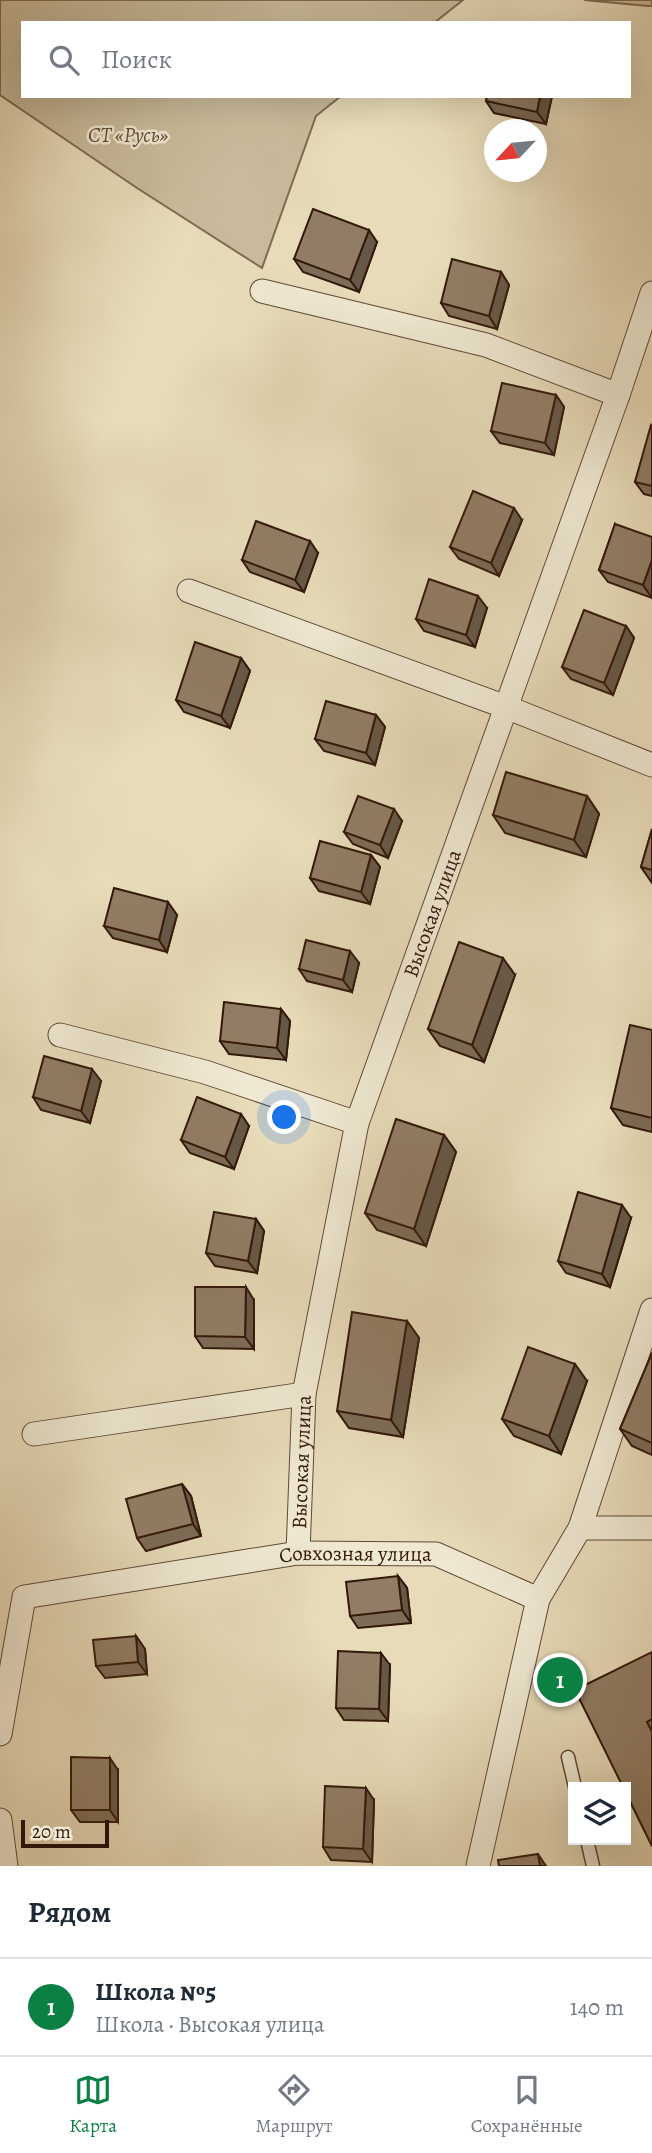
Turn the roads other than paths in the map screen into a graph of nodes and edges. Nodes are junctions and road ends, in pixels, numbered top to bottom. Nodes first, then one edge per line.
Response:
1 (262, 291) dead end
2 (652, 293) edge
3 (618, 395) junction
4 (189, 591) dead end
5 (506, 707) junction
6 (652, 765) edge
7 (60, 1035) dead end
8 (357, 1123) junction
9 (652, 1310) edge
10 (304, 1394) junction
11 (34, 1434) dead end
12 (580, 1528) junction
13 (652, 1528) edge
14 (299, 1553) junction
15 (538, 1599) junction
16 (0, 1734) edge
17 (568, 1758) dead end
18 (574, 1782) edge
19 (0, 1819) edge
20 (588, 1845) edge
21 (6, 1866) edge
22 (478, 1866) edge
23 (593, 1866) edge

1 - 3 street
2 - 3 street, Высокая улица
3 - 5 street, Высокая улица
4 - 5 street
5 - 6 street
5 - 8 street, Высокая улица
7 - 8 street
8 - 10 street, Высокая улица
9 - 12 street
10 - 11 street
10 - 14 street, Высокая улица
12 - 13 street
12 - 15 street
14 - 15 street, Совхозная улица
14 - 16 street, Совхозная улица
15 - 22 street
17 - 18 lane
19 - 21 street
20 - 23 lane

